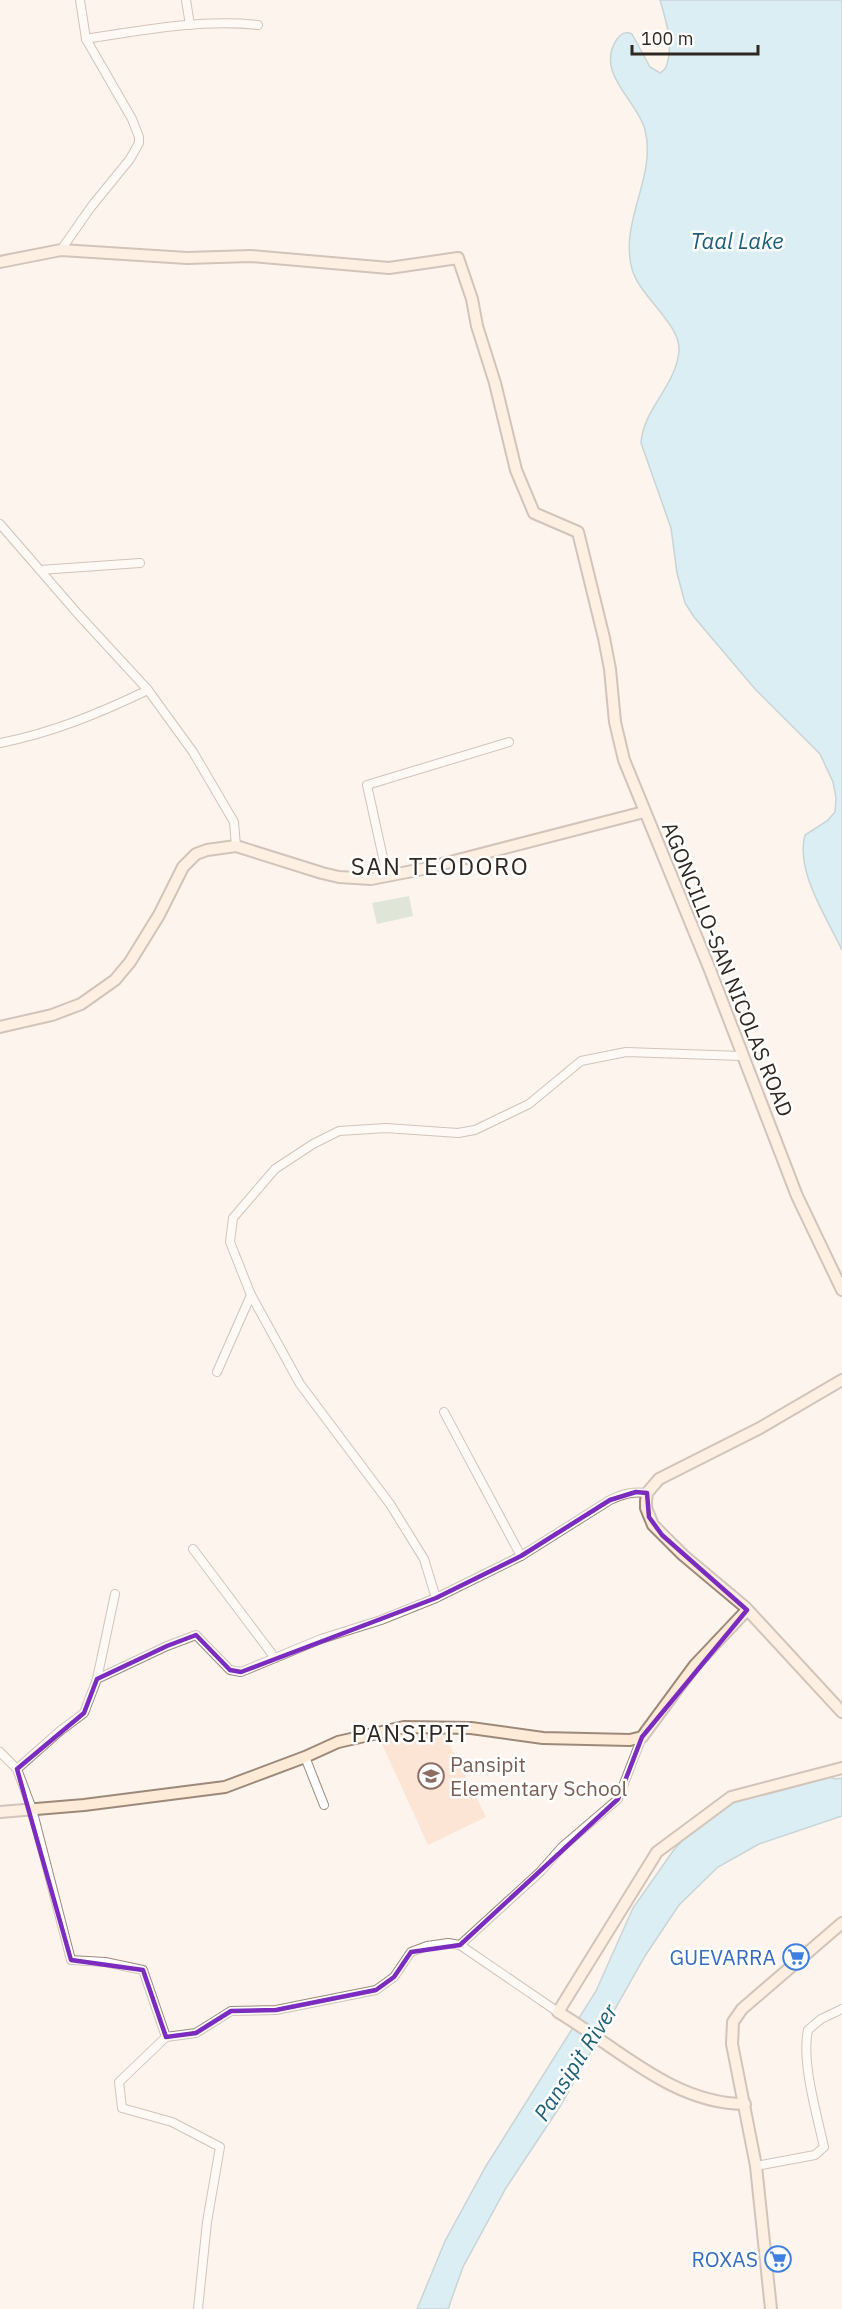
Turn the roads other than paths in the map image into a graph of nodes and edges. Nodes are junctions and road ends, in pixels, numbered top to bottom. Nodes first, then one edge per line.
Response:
1 (80, 0) edge
2 (186, 0) edge
3 (190, 25) junction
4 (258, 25) dead end
5 (86, 39) junction
6 (61, 250) junction
7 (0, 262) edge
8 (0, 524) edge
9 (140, 563) dead end
10 (40, 570) junction
11 (148, 690) junction
12 (509, 742) dead end
13 (0, 743) edge
14 (644, 812) junction
15 (236, 846) junction
16 (387, 876) junction
17 (0, 1028) edge
18 (742, 1056) junction
19 (842, 1290) edge
20 (251, 1295) junction
21 (217, 1372) dead end
22 (842, 1380) edge
23 (444, 1412) dead end
24 (647, 1493) junction
25 (193, 1549) dead end
26 (521, 1556) junction
27 (116, 1594) dead end
28 (436, 1598) junction
29 (747, 1610) junction
30 (275, 1658) junction
31 (97, 1679) junction
32 (842, 1712) edge
33 (642, 1737) junction
34 (0, 1752) edge
35 (305, 1757) junction
36 (842, 1768) edge
37 (17, 1769) junction
38 (324, 1805) dead end
39 (32, 1809) junction
40 (0, 1812) edge
41 (842, 1923) edge
42 (460, 1944) junction
43 (842, 2008) edge
44 (558, 2012) junction
45 (166, 2037) junction
46 (745, 2104) junction
47 (756, 2166) junction
48 (198, 2309) edge
49 (771, 2309) edge

1 - 5 street
2 - 3 street
3 - 4 street
3 - 5 street
5 - 6 street
6 - 7 main road
6 - 14 main road
8 - 10 street
9 - 10 street
10 - 11 street
11 - 13 street
11 - 15 street
12 - 16 street
14 - 16 main road, AGONCILLO-SAN NICOLAS ROAD
14 - 18 main road, AGONCILLO-SAN NICOLAS ROAD
15 - 16 main road, AGONCILLO-SAN NICOLAS ROAD
15 - 17 main road, AGONCILLO-SAN NICOLAS ROAD
18 - 19 main road, AGONCILLO-SAN NICOLAS ROAD
18 - 20 street
20 - 21 street
20 - 28 street
22 - 24 main road
23 - 26 street
24 - 26 street
24 - 29 main road
25 - 30 street
26 - 28 street
27 - 31 street
28 - 30 street
29 - 32 main road
29 - 33 main road
30 - 31 street
31 - 37 street
33 - 35 main road
33 - 42 street
34 - 37 street
35 - 38 street
35 - 39 main road
36 - 44 main road
37 - 39 street
39 - 40 main road
39 - 45 street
41 - 46 main road
42 - 44 street
42 - 45 street
43 - 47 street
44 - 46 main road
45 - 48 street
46 - 47 main road
47 - 49 main road

